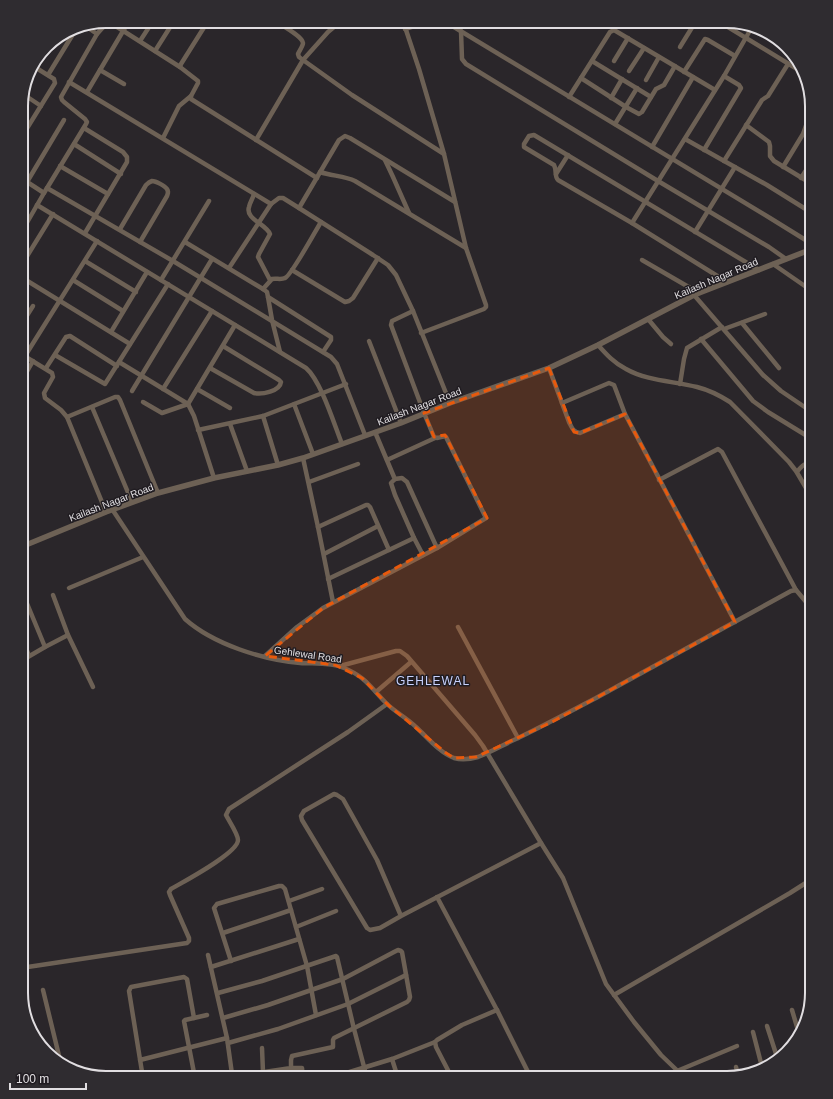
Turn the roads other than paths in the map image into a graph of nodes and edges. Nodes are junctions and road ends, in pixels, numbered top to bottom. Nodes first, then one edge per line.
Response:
1 (103, 28) edge
2 (120, 28) edge
3 (148, 28) edge
4 (170, 28) edge
5 (204, 28) edge
6 (286, 28) edge
7 (333, 28) edge
8 (456, 28) edge
9 (692, 28) edge
10 (730, 28) edge
11 (90, 29) edge
12 (405, 29) edge
13 (124, 30) junction
14 (461, 31) junction
15 (749, 32) edge
16 (97, 34) junction
17 (72, 35) edge
18 (628, 38) junction
19 (746, 38) junction
20 (140, 41) junction
21 (680, 46) dead end
22 (644, 48) junction
23 (155, 51) junction
24 (735, 56) junction
25 (659, 57) junction
26 (303, 60) junction
27 (592, 61) junction
28 (614, 61) dead end
29 (788, 64) junction
30 (675, 66) junction
31 (180, 67) junction
32 (796, 68) edge
33 (37, 69) edge
34 (100, 70) junction
35 (630, 71) dead end
36 (684, 72) junction
37 (48, 76) junction
38 (724, 76) junction
39 (692, 77) junction
40 (581, 78) junction
41 (622, 79) junction
42 (646, 80) dead end
43 (69, 82) junction
44 (124, 84) dead end
45 (637, 88) junction
46 (715, 90) junction
47 (87, 92) junction
48 (191, 96) junction
49 (569, 97) junction
50 (651, 97) junction
51 (29, 98) edge
52 (611, 98) junction
53 (41, 106) junction
54 (626, 107) junction
55 (64, 120) dead end
56 (615, 124) junction
57 (746, 125) junction
58 (28, 127) edge
59 (84, 128) junction
60 (805, 128) edge
61 (163, 138) junction
62 (684, 139) junction
63 (256, 140) junction
64 (74, 144) junction
65 (652, 147) junction
66 (704, 150) junction
67 (444, 154) junction
68 (568, 155) junction
69 (384, 159) junction
70 (672, 159) junction
71 (724, 161) junction
72 (60, 166) junction
73 (735, 167) junction
74 (783, 167) junction
75 (320, 172) junction
76 (805, 172) edge
77 (28, 174) edge
78 (121, 174) junction
79 (556, 174) junction
80 (317, 178) junction
81 (801, 178) junction
82 (805, 180) edge
83 (658, 181) junction
84 (28, 183) edge
85 (721, 189) junction
86 (46, 190) junction
87 (108, 194) junction
88 (254, 194) junction
89 (209, 201) dead end
90 (455, 202) junction
91 (645, 202) junction
92 (271, 204) junction
93 (37, 205) junction
94 (299, 208) junction
95 (805, 209) edge
96 (708, 210) junction
97 (52, 214) junction
98 (410, 214) junction
99 (95, 216) junction
100 (28, 221) edge
101 (321, 222) junction
102 (259, 223) junction
103 (632, 223) junction
104 (120, 229) junction
105 (695, 232) junction
106 (85, 233) junction
107 (805, 240) edge
108 (97, 241) junction
109 (140, 242) junction
110 (185, 242) junction
111 (466, 248) junction
112 (805, 252) edge
113 (28, 254) edge
114 (378, 258) junction
115 (212, 259) junction
116 (786, 259) junction
117 (642, 260) dead end
118 (85, 261) junction
119 (173, 261) junction
120 (773, 264) junction
121 (229, 268) junction
122 (292, 270) junction
123 (759, 270) junction
124 (147, 272) junction
125 (201, 278) junction
126 (73, 280) junction
127 (161, 280) junction
128 (270, 280) junction
129 (28, 281) edge
130 (727, 282) junction
131 (168, 284) junction
132 (805, 286) edge
133 (263, 289) junction
134 (136, 292) junction
135 (697, 294) junction
136 (189, 297) junction
137 (268, 297) junction
138 (60, 302) junction
139 (33, 306) dead end
140 (123, 311) junction
141 (212, 311) junction
142 (413, 311) junction
143 (28, 314) edge
144 (765, 314) dead end
145 (648, 319) junction
146 (272, 320) junction
147 (742, 323) junction
148 (235, 325) junction
149 (723, 328) junction
150 (111, 332) junction
151 (421, 333) junction
152 (701, 340) junction
153 (369, 341) dead end
154 (130, 344) junction
155 (671, 344) dead end
156 (598, 345) junction
157 (223, 346) junction
158 (28, 348) edge
159 (280, 352) junction
160 (323, 352) junction
161 (55, 355) junction
162 (28, 358) edge
163 (33, 361) junction
164 (118, 364) junction
165 (46, 368) junction
166 (210, 368) junction
167 (549, 368) junction
168 (779, 368) dead end
169 (28, 370) edge
170 (141, 376) junction
171 (346, 384) junction
172 (680, 384) junction
173 (163, 389) junction
174 (197, 389) junction
175 (132, 391) dead end
176 (322, 393) junction
177 (143, 402) dead end
178 (450, 403) junction
179 (188, 404) junction
180 (294, 404) junction
181 (562, 404) junction
182 (92, 407) junction
183 (805, 407) edge
184 (230, 408) dead end
185 (424, 413) junction
186 (625, 414) junction
187 (263, 416) junction
188 (67, 417) junction
189 (401, 423) junction
190 (230, 424) junction
191 (198, 430) junction
192 (375, 432) junction
193 (805, 435) edge
194 (365, 436) junction
195 (436, 438) junction
196 (342, 444) junction
197 (313, 454) junction
198 (302, 458) junction
199 (387, 460) junction
200 (358, 464) dead end
201 (805, 464) edge
202 (278, 465) junction
203 (247, 471) junction
204 (797, 472) junction
205 (214, 478) junction
206 (395, 479) junction
207 (660, 480) junction
208 (309, 482) junction
209 (805, 486) edge
210 (158, 493) junction
211 (132, 502) junction
212 (109, 510) junction
213 (378, 526) junction
214 (318, 527) junction
215 (414, 538) junction
216 (28, 544) edge
217 (436, 548) junction
218 (389, 550) junction
219 (324, 554) junction
220 (424, 555) junction
221 (143, 557) junction
222 (328, 579) junction
223 (69, 588) dead end
224 (796, 590) junction
225 (53, 595) dead end
226 (805, 601) edge
227 (333, 602) junction
228 (28, 606) edge
229 (735, 622) junction
230 (458, 627) dead end
231 (68, 635) junction
232 (45, 647) junction
233 (29, 656) edge
234 (265, 656) junction
235 (411, 662) junction
236 (338, 666) junction
237 (93, 687) dead end
238 (376, 692) junction
239 (387, 704) junction
240 (518, 738) junction
241 (487, 753) junction
242 (541, 843) junction
243 (805, 885) edge
244 (322, 890) dead end
245 (437, 897) junction
246 (289, 901) junction
247 (291, 910) junction
248 (336, 911) dead end
249 (401, 916) junction
250 (296, 927) junction
251 (223, 933) junction
252 (299, 939) junction
253 (208, 955) dead end
254 (231, 961) junction
255 (307, 966) junction
256 (28, 967) edge
257 (211, 967) junction
258 (406, 976) junction
259 (343, 979) junction
260 (43, 990) dead end
261 (312, 990) junction
262 (218, 994) junction
263 (614, 995) junction
264 (348, 1004) junction
265 (497, 1010) junction
266 (792, 1010) dead end
267 (207, 1015) dead end
268 (316, 1015) junction
269 (194, 1018) junction
270 (223, 1018) junction
271 (767, 1026) dead end
272 (797, 1028) edge
273 (354, 1029) junction
274 (753, 1032) dead end
275 (228, 1041) junction
276 (435, 1042) junction
277 (737, 1046) dead end
278 (189, 1048) junction
279 (262, 1048) dead end
280 (776, 1054) edge
281 (59, 1055) edge
282 (392, 1059) junction
283 (140, 1060) junction
284 (761, 1063) edge
285 (736, 1067) dead end
286 (291, 1068) junction
287 (364, 1068) junction
288 (737, 1070) edge
289 (142, 1071) edge
290 (194, 1071) edge
291 (231, 1071) edge
292 (263, 1071) edge
293 (270, 1071) edge
294 (302, 1071) edge
295 (354, 1071) edge
296 (365, 1071) edge
297 (396, 1071) edge
298 (448, 1071) edge
299 (528, 1071) edge
300 (677, 1071) joint

1 - 16 street
2 - 13 street
3 - 20 street
4 - 23 street
5 - 31 street
6 - 26 street
7 - 26 street
8 - 14 street
9 - 21 street
10 - 19 street
11 - 16 street
12 - 67 street
13 - 20 street
13 - 34 street
14 - 49 street
14 - 83 street
15 - 19 street
16 - 43 street
17 - 37 street
18 - 22 street
18 - 27 street
18 - 28 street
19 - 24 street
19 - 29 street
20 - 23 street
22 - 25 street
22 - 35 street
23 - 31 street
24 - 36 street
24 - 38 street
25 - 30 street
25 - 42 street
26 - 63 street
26 - 67 street
27 - 40 street
27 - 41 street
29 - 32 street
29 - 57 street
30 - 36 street
30 - 50 street
31 - 48 street
33 - 37 street
34 - 44 street
34 - 47 street
36 - 39 street
37 - 53 street
38 - 46 street
38 - 66 street
39 - 46 street
39 - 65 street
40 - 49 street
40 - 52 street
41 - 45 street
41 - 52 street
43 - 47 street
43 - 59 street
45 - 50 street
45 - 54 street
46 - 62 street
47 - 61 street
48 - 61 street
48 - 63 street
49 - 56 street
50 - 54 street
51 - 53 street
52 - 54 street
53 - 58 street
54 - 56 street
55 - 77 street
56 - 65 street
57 - 71 street
57 - 74 street
59 - 64 street
59 - 78 street
60 - 74 street
61 - 88 street
62 - 66 street
62 - 70 street
63 - 80 street
64 - 72 street
64 - 78 street
65 - 70 street
66 - 71 street
67 - 90 street
68 - 79 street
68 - 79 street
68 - 91 street
69 - 75 street
69 - 90 street
69 - 98 street
70 - 83 street
70 - 85 street
71 - 73 street
72 - 86 street
72 - 87 street
73 - 85 street
73 - 95 street
74 - 81 street
75 - 80 street
75 - 98 street
76 - 81 street
78 - 87 street
79 - 103 street
80 - 94 street
81 - 82 street
83 - 91 street
83 - 96 street
84 - 86 street
85 - 96 street
85 - 107 street
86 - 93 street
86 - 99 street
87 - 99 street
88 - 92 street
88 - 102 street
89 - 110 street
90 - 111 street
91 - 103 street
91 - 105 street
92 - 94 street
92 - 102 street
93 - 97 street
93 - 100 street
94 - 101 street
96 - 105 street
96 - 116 street
97 - 106 street
97 - 113 street
98 - 111 street
99 - 104 street
99 - 106 street
101 - 114 street
101 - 122 street
102 - 121 street
102 - 128 street
103 - 130 street
104 - 109 street
104 - 109 street
105 - 123 street
106 - 108 street
108 - 118 street
108 - 124 street
109 - 119 street
110 - 115 street
110 - 119 street
111 - 151 street
112 - 116 street, Kailash Nagar Road
114 - 122 street
114 - 142 street
115 - 121 street
115 - 125 street
116 - 120 street, Kailash Nagar Road
117 - 135 street
118 - 126 street
118 - 134 street
119 - 125 street
119 - 127 street
120 - 123 street, Kailash Nagar Road
120 - 132 street
121 - 133 street
122 - 128 street
123 - 130 street, Kailash Nagar Road
124 - 127 street
124 - 134 street
125 - 136 street
125 - 146 street
126 - 138 street
126 - 140 street
127 - 131 street
128 - 133 street
129 - 138 street
130 - 135 street, Kailash Nagar Road
131 - 136 street
131 - 154 street
133 - 137 street
134 - 140 street
135 - 145 street, Kailash Nagar Road
135 - 149 street
136 - 141 street
136 - 170 street
137 - 146 street
137 - 160 street
138 - 150 street
138 - 158 street
139 - 143 street
140 - 150 street
141 - 148 street
141 - 173 street
142 - 151 street
142 - 185 street
144 - 147 street
145 - 155 street
145 - 156 street, Kailash Nagar Road
146 - 159 street
146 - 160 street
147 - 149 street
147 - 168 street
148 - 157 street
148 - 159 street
149 - 152 street
149 - 183 street
150 - 154 street
151 - 178 street
152 - 172 street
152 - 193 street
153 - 189 street
154 - 164 street
156 - 167 street, Kailash Nagar Road
156 - 172 street
157 - 166 street
157 - 166 street
159 - 176 street
160 - 171 street
161 - 164 street
161 - 164 street
161 - 165 street
162 - 163 street
163 - 165 street
163 - 169 street
164 - 170 street
165 - 188 street
166 - 174 street
167 - 178 street, Kailash Nagar Road
167 - 181 street
170 - 173 street
170 - 175 street
171 - 176 street
171 - 194 street
172 - 204 street
173 - 179 street
174 - 179 street
174 - 184 street
176 - 180 street
176 - 196 street
177 - 179 street
178 - 185 street, Kailash Nagar Road
179 - 191 street
180 - 187 street
180 - 197 street
181 - 186 street
181 - 186 street
182 - 188 street
182 - 210 street
182 - 211 street
185 - 189 street, Kailash Nagar Road
185 - 195 street
186 - 207 street
187 - 190 street
187 - 202 street
188 - 212 street, Gehlewal Road
189 - 192 street, Kailash Nagar Road
190 - 191 street
190 - 203 street
191 - 205 street
192 - 194 street, Kailash Nagar Road
192 - 199 street
194 - 196 street, Kailash Nagar Road
195 - 199 street
195 - 217 street
196 - 197 street, Kailash Nagar Road
197 - 198 street, Kailash Nagar Road
198 - 202 street, Kailash Nagar Road
198 - 208 street
199 - 206 street
200 - 208 street
201 - 204 street
202 - 203 street, Kailash Nagar Road
203 - 205 street, Kailash Nagar Road
204 - 209 street
205 - 210 street, Kailash Nagar Road
206 - 215 street
206 - 217 street
207 - 224 street
207 - 229 street
208 - 214 street
210 - 211 street, Kailash Nagar Road
211 - 212 street, Kailash Nagar Road
212 - 216 street, Kailash Nagar Road
212 - 221 street, Gehlewal Road
213 - 214 street
213 - 218 street
213 - 219 street
214 - 219 street
215 - 218 street
215 - 220 street
217 - 220 street
218 - 222 street
219 - 222 street
220 - 227 street
221 - 223 street
221 - 234 street, Gehlewal Road
222 - 227 street
224 - 226 street
224 - 229 street, Gehlewal Road
225 - 231 street
227 - 234 street
228 - 232 street
229 - 240 street, Gehlewal Road
230 - 240 street
231 - 232 street
231 - 237 street
232 - 233 street
234 - 236 street, Gehlewal Road
235 - 236 street
235 - 238 street
235 - 241 street
236 - 238 street, Gehlewal Road
238 - 239 street, Gehlewal Road
239 - 241 street, Gehlewal Road
239 - 256 street
240 - 241 street, Gehlewal Road
241 - 242 street
242 - 245 street
242 - 263 street
243 - 263 street
244 - 246 street
245 - 249 street
245 - 265 street
246 - 247 street
246 - 251 street
247 - 250 street
247 - 251 street
248 - 250 street
249 - 249 street
250 - 252 street
251 - 254 street
252 - 254 street
252 - 255 street
253 - 257 street
254 - 257 street
255 - 259 street
255 - 261 street
255 - 262 street
257 - 262 street
258 - 259 street
258 - 264 street
258 - 273 street
259 - 261 street
259 - 264 street
260 - 281 street
261 - 268 street
261 - 270 street
262 - 270 street
263 - 300 street
264 - 268 street
264 - 273 street
265 - 276 street
265 - 299 street
266 - 272 street
267 - 269 street
268 - 275 street
269 - 278 street
269 - 283 street
270 - 275 street
271 - 280 street
273 - 286 street
273 - 287 street
274 - 284 street
275 - 278 street
275 - 291 street
276 - 282 street
276 - 298 street
277 - 300 street
278 - 283 street
278 - 290 street
279 - 292 street
282 - 287 street
282 - 297 street
283 - 289 street
285 - 288 street
286 - 293 street
286 - 294 street
287 - 295 street
287 - 296 street

